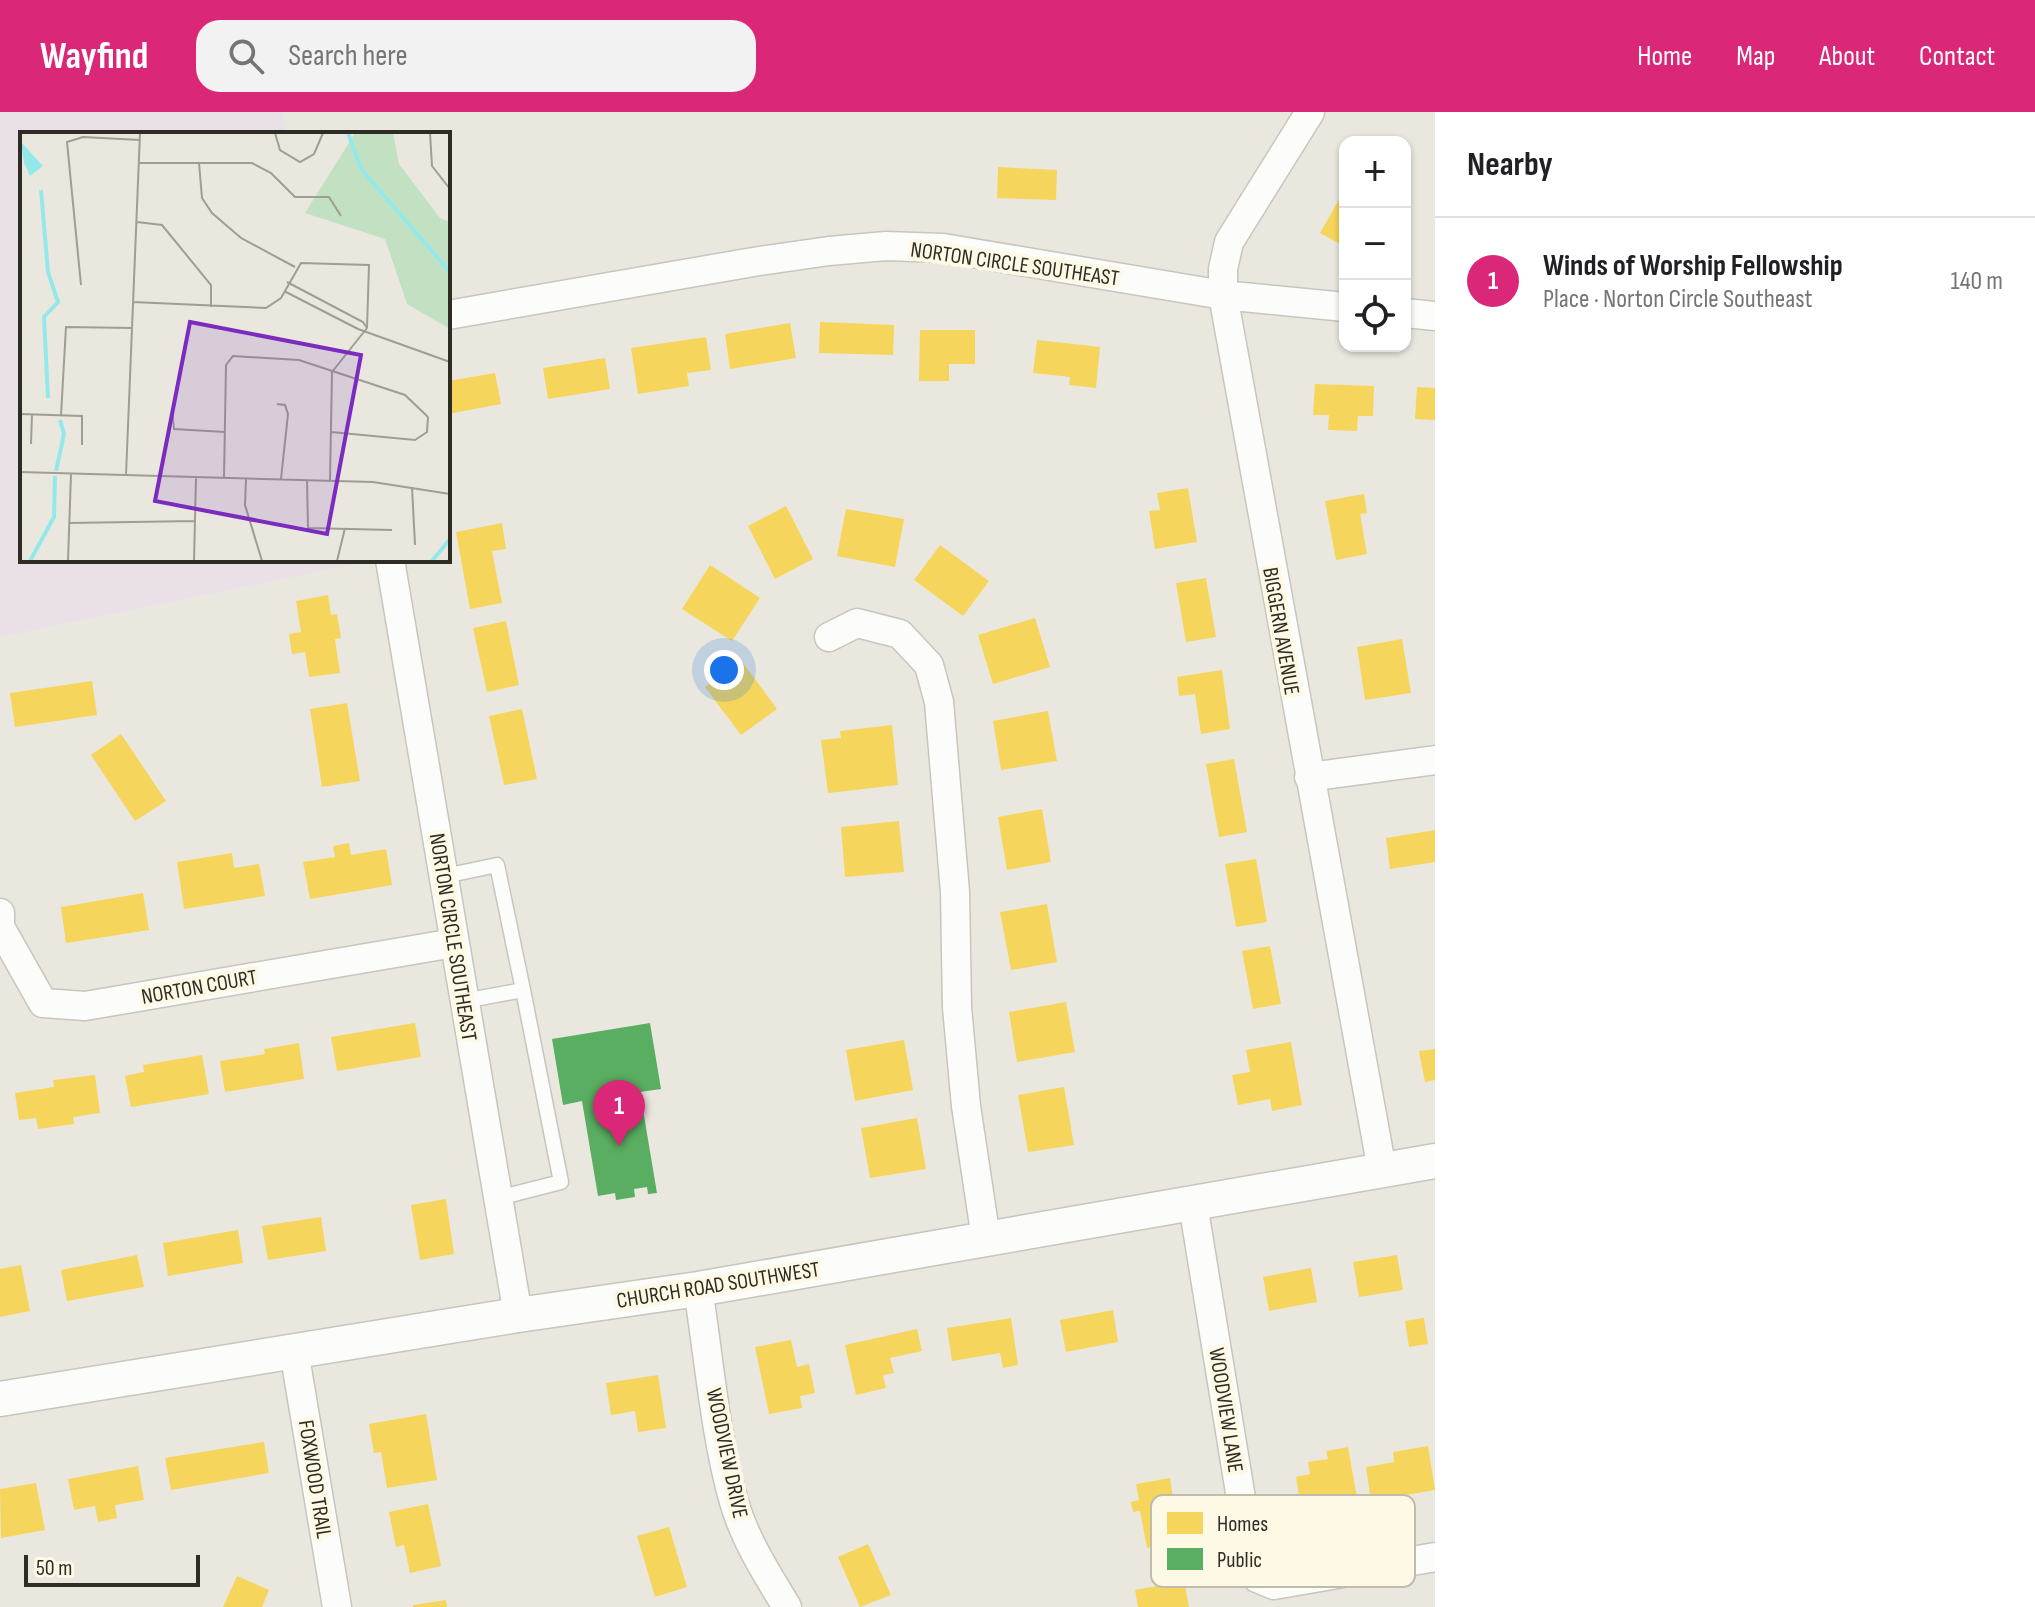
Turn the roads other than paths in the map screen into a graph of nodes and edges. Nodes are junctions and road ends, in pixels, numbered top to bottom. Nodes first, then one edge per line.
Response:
1 (1310, 112) edge
2 (1223, 295) junction
3 (1339, 306) edge
4 (1411, 314) edge
5 (450, 315) edge
6 (1435, 316) edge
7 (390, 562) edge
8 (829, 637) dead end
9 (1435, 760) edge
10 (1309, 777) junction
11 (445, 876) junction
12 (0, 913) edge
13 (454, 943) junction
14 (523, 990) junction
15 (464, 1001) junction
16 (1435, 1161) edge
17 (1382, 1170) junction
18 (498, 1198) junction
19 (1193, 1204) junction
20 (986, 1239) junction
21 (698, 1289) junction
22 (518, 1315) junction
23 (294, 1351) junction
24 (0, 1399) edge
25 (1240, 1495) edge
26 (1435, 1557) edge
27 (1415, 1560) edge
28 (337, 1607) edge
29 (787, 1607) edge

1 - 2 street, BIGGERN AVENUE
2 - 3 street, NORTON CIRCLE SOUTHEAST
2 - 5 street, NORTON CIRCLE SOUTHEAST
2 - 10 street, BIGGERN AVENUE
4 - 6 street
7 - 11 street, NORTON CIRCLE SOUTHEAST
8 - 20 street
9 - 10 street
10 - 17 street, BIGGERN AVENUE
11 - 13 street, NORTON CIRCLE SOUTHEAST
11 - 14 lane
12 - 13 street, NORTON COURT
13 - 15 street, NORTON CIRCLE SOUTHEAST
14 - 15 lane
14 - 18 lane
15 - 18 street, NORTON CIRCLE SOUTHEAST
16 - 17 street, CHURCH ROAD SOUTHWEST
17 - 19 street, CHURCH ROAD SOUTHWEST
18 - 22 street, NORTON CIRCLE SOUTHEAST
19 - 20 street, CHURCH ROAD SOUTHWEST
19 - 25 street, WOODVIEW LANE
20 - 21 street, CHURCH ROAD SOUTHWEST
21 - 22 street, CHURCH ROAD SOUTHWEST
21 - 29 street, WOODVIEW DRIVE
22 - 23 street, CHURCH ROAD SOUTHWEST
23 - 24 street, CHURCH ROAD SOUTHWEST
23 - 28 street, FOXWOOD TRAIL
26 - 27 street, WOODVIEW LANE

